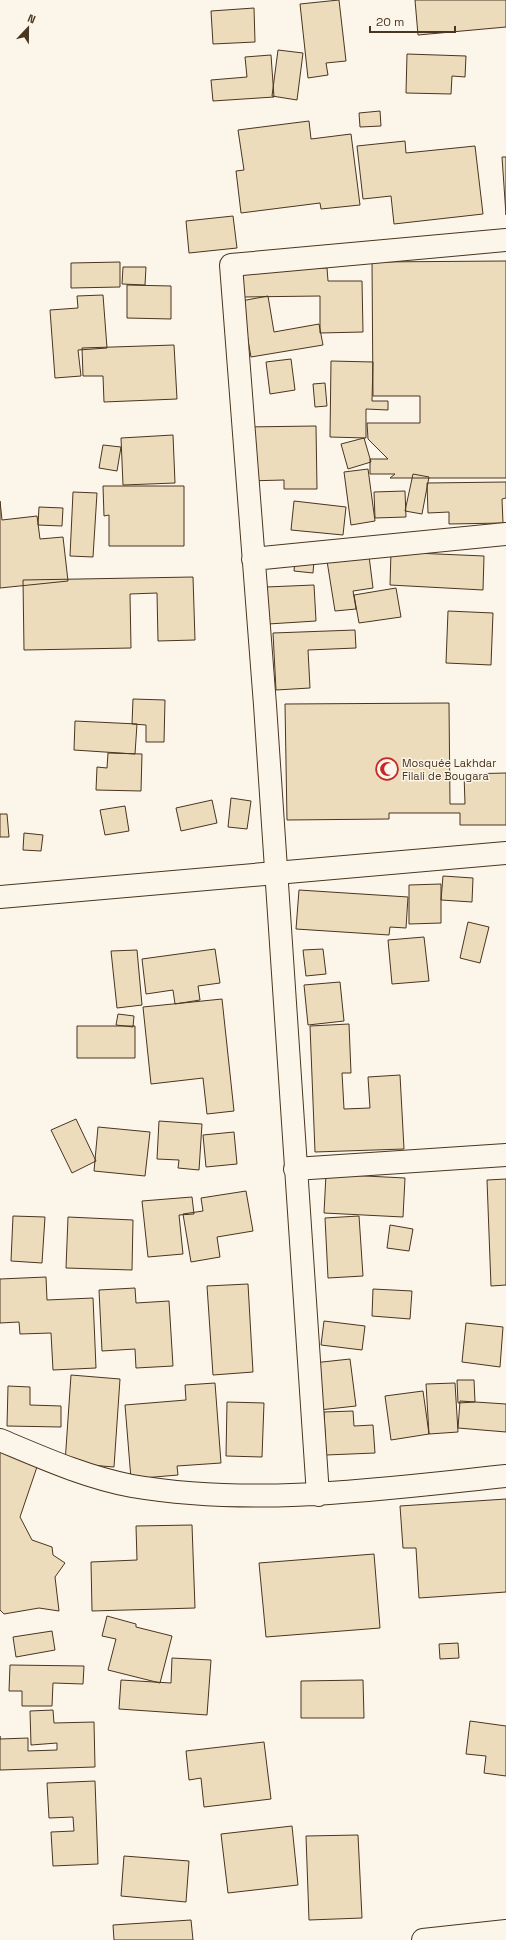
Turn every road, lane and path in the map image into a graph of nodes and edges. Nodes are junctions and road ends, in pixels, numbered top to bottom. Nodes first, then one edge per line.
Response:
1 (506, 240) edge
2 (506, 534) edge
3 (253, 559) junction
4 (506, 853) edge
5 (276, 873) junction
6 (0, 897) edge
7 (506, 1155) edge
8 (295, 1169) junction
9 (0, 1440) edge
10 (506, 1476) edge
11 (318, 1495) junction
12 (506, 1931) edge
13 (423, 1940) edge

1 - 3 street
2 - 3 street
3 - 5 street
4 - 5 street
5 - 6 street
5 - 8 street
7 - 8 street
8 - 11 street
9 - 11 street
10 - 11 street
12 - 13 street

